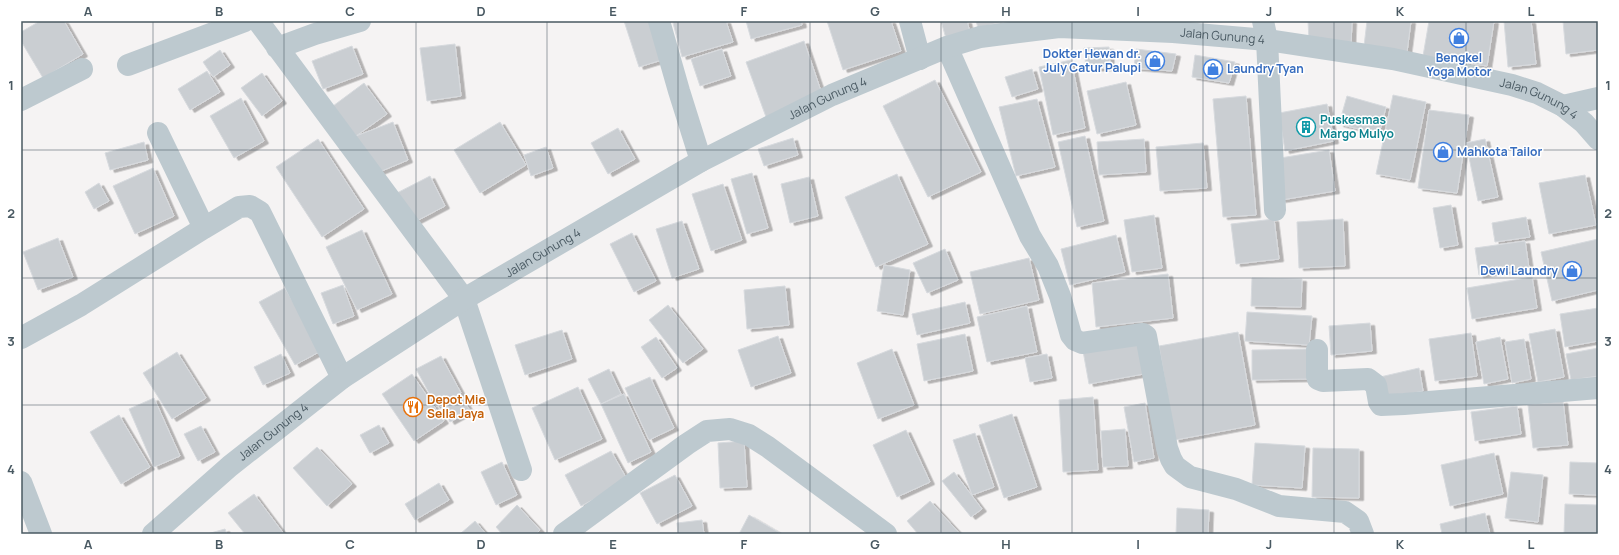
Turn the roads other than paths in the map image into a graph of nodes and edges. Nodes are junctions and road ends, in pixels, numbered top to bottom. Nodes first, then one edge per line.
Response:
1 (245, 21) edge
2 (258, 21) edge
3 (360, 21) edge
4 (659, 21) edge
5 (910, 21) edge
6 (1265, 31) edge
7 (277, 48) junction
8 (947, 48) junction
9 (920, 59) junction
10 (128, 65) dead end
11 (82, 69) dead end
12 (1598, 98) edge
13 (21, 100) edge
14 (1563, 106) junction
15 (158, 133) dead end
16 (1598, 139) edge
17 (701, 160) junction
18 (1275, 210) dead end
19 (204, 228) junction
20 (464, 300) junction
21 (21, 338) edge
22 (1317, 350) dead end
23 (342, 378) junction
24 (1598, 388) edge
25 (521, 470) dead end
26 (21, 482) edge
27 (40, 534) edge
28 (153, 534) edge
29 (564, 534) edge
30 (886, 534) edge
31 (1364, 534) edge

1 - 10 street
2 - 7 street
3 - 7 street
4 - 17 street
5 - 9 street
6 - 8 street, Jalan Gunung 4
6 - 14 street, Jalan Gunung 4
6 - 18 street
7 - 20 street
8 - 9 street, Jalan Gunung 4
8 - 31 street
9 - 17 street, Jalan Gunung 4
11 - 13 street
12 - 14 street
14 - 16 street, Jalan Gunung 4
15 - 19 street
17 - 20 street, Jalan Gunung 4
19 - 21 street
19 - 23 street
20 - 23 street, Jalan Gunung 4
20 - 25 street
22 - 24 street
23 - 28 street, Jalan Gunung 4
26 - 27 street
29 - 30 street

